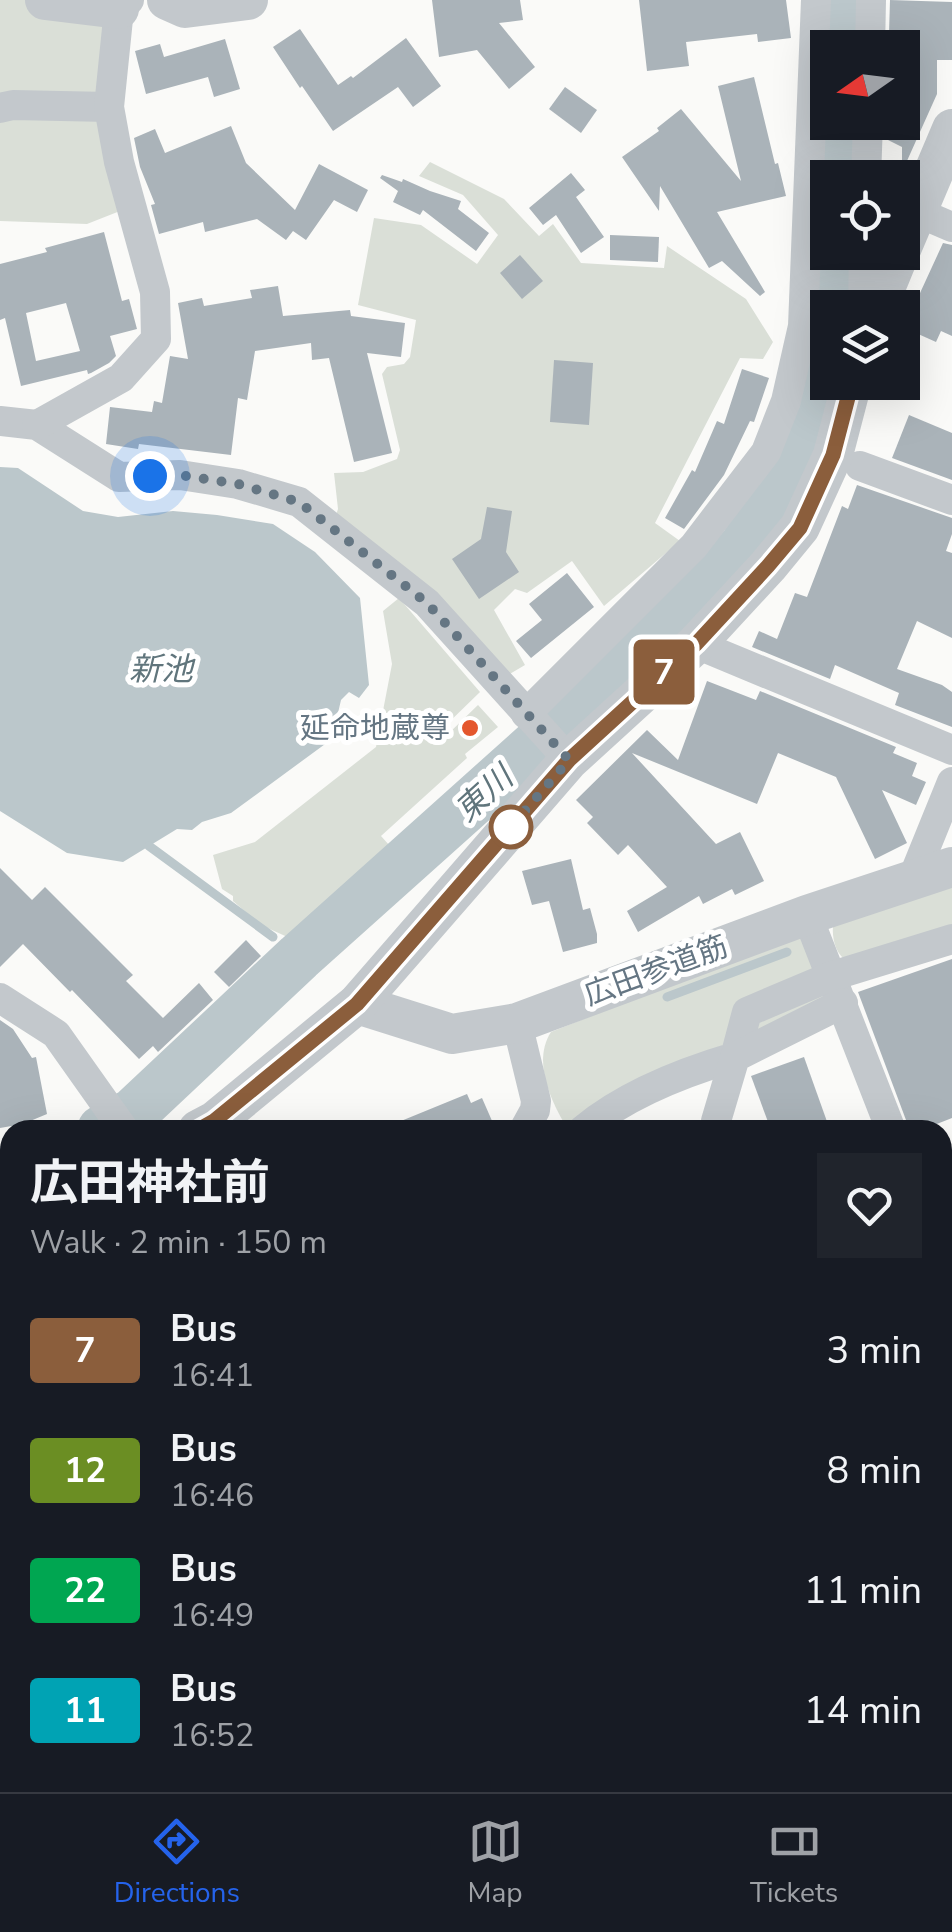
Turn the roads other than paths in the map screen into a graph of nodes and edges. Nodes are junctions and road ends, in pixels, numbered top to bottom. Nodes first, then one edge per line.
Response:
1 (45, 0) edge
2 (168, 0) edge
3 (248, 0) edge
4 (816, 0) edge
5 (871, 0) edge
6 (124, 4) edge
7 (870, 30) edge
8 (108, 107) junction
9 (0, 108) edge
10 (952, 129) edge
11 (920, 229) edge
12 (847, 400) edge
13 (0, 421) edge
14 (38, 425) junction
15 (860, 466) dead end
16 (952, 500) edge
17 (696, 644) junction
18 (528, 717) junction
19 (952, 750) edge
20 (564, 755) junction
21 (952, 782) edge
22 (952, 867) edge
23 (913, 878) junction
24 (807, 915) junction
25 (952, 939) edge
26 (838, 990) junction
27 (0, 998) edge
28 (357, 1004) junction
29 (518, 1023) junction
30 (735, 1056) junction
31 (116, 1119) edge
32 (215, 1120) edge
33 (536, 1120) edge
34 (595, 1120) edge
35 (716, 1120) edge
36 (887, 1120) edge

1 - 6 street
2 - 3 street
4 - 18 street
5 - 7 street
6 - 8 street
8 - 9 street
8 - 14 street
10 - 11 street
12 - 17 street
13 - 14 street
14 - 18 street
15 - 16 street
17 - 19 street
17 - 20 street
18 - 20 street
20 - 28 street
21 - 23 street
22 - 23 street, 広田参道筋
23 - 24 street, 広田参道筋
24 - 26 street
24 - 29 street, 広田参道筋
25 - 26 street
26 - 30 street
26 - 36 street
27 - 31 street
28 - 29 street, 広田参道筋
28 - 32 street
29 - 33 street
30 - 34 street
30 - 35 street

